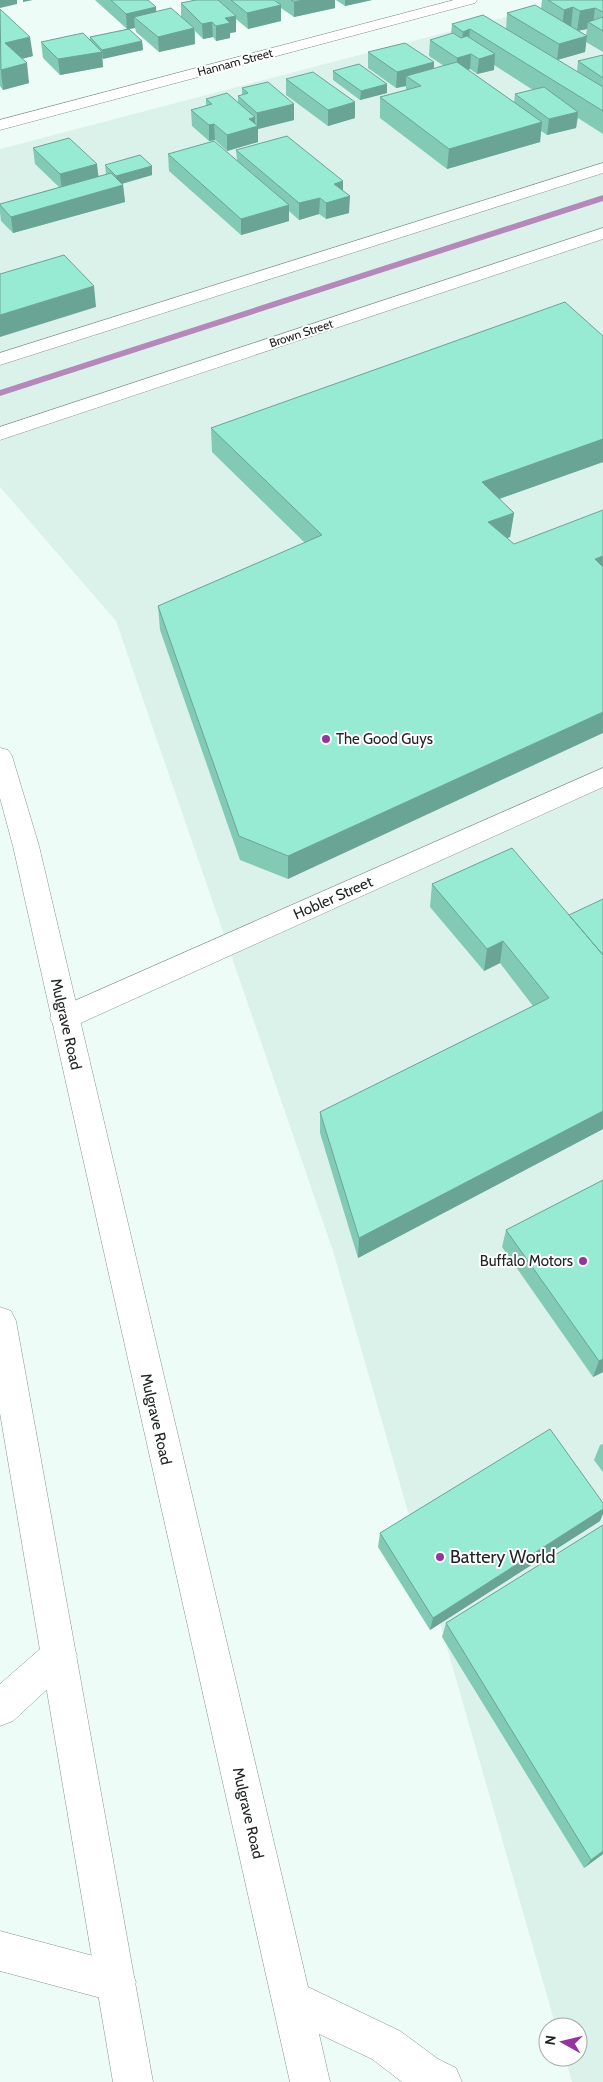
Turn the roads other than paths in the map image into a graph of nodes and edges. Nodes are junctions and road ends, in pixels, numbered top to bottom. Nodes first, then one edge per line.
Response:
1 (470, 0) edge
2 (0, 125) edge
3 (603, 168) edge
4 (603, 233) edge
5 (0, 359) edge
6 (0, 434) edge
7 (0, 756) edge
8 (603, 777) edge
9 (64, 1018) junction
10 (0, 1321) edge
11 (58, 1655) junction
12 (0, 1708) edge
13 (0, 1951) edge
14 (116, 1982) junction
15 (292, 2000) junction
16 (133, 2082) edge
17 (310, 2082) edge
18 (442, 2082) edge

1 - 2 street, Hannam Street
3 - 5 street
4 - 6 street, Brown Street
7 - 9 street, Mulgrave Road
8 - 9 street, Hobler Street
9 - 15 street, Mulgrave Road
10 - 11 street
11 - 12 street
11 - 14 street
13 - 14 street
14 - 16 street
15 - 17 street, Mulgrave Road
15 - 18 street

